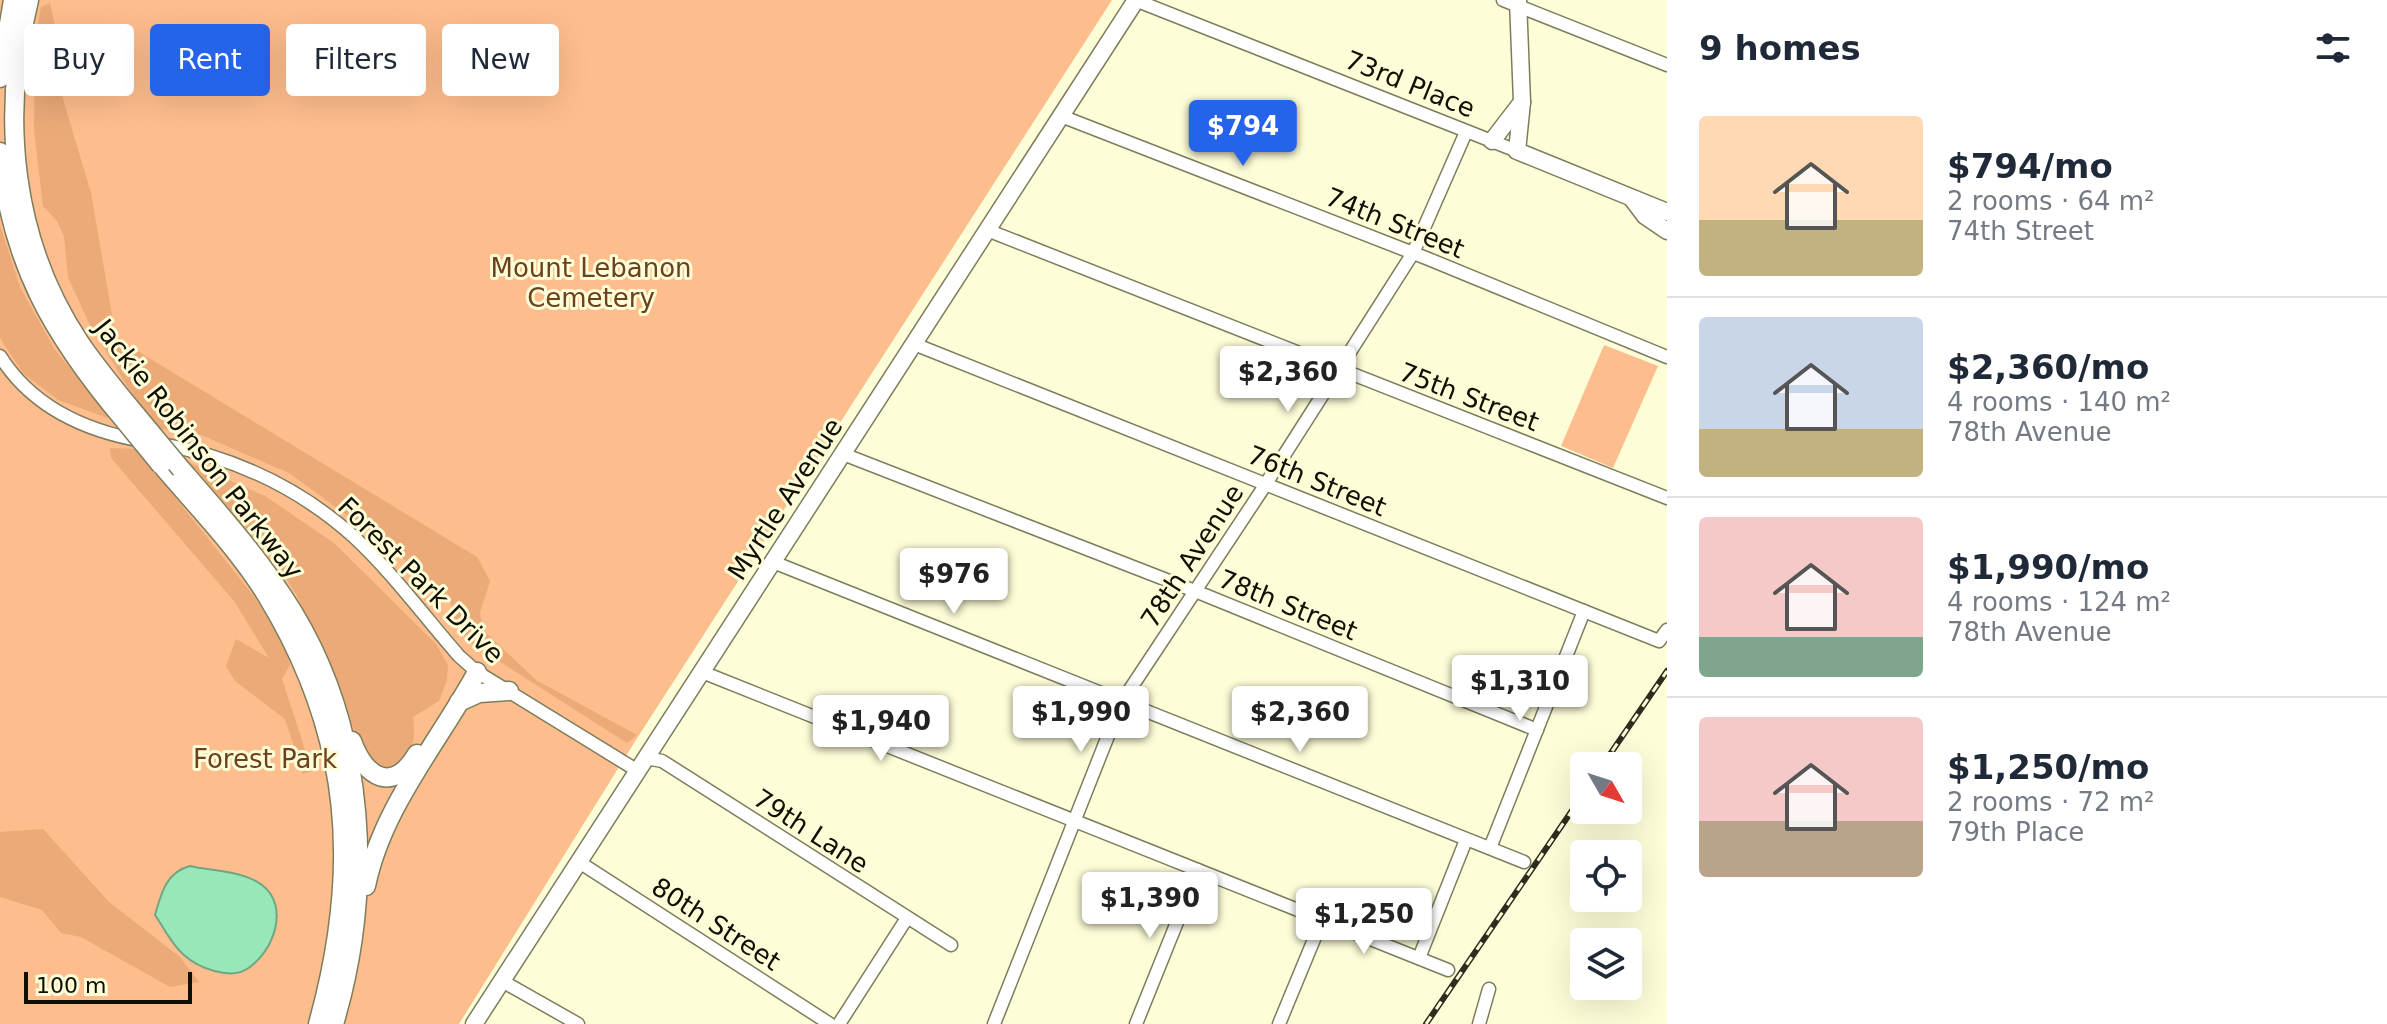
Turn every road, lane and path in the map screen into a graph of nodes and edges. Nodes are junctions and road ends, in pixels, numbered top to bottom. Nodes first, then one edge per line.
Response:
1 (13, 0) edge
2 (29, 0) edge
3 (1136, 0) edge
4 (1513, 2) edge
5 (1667, 65) edge
6 (0, 78) edge
7 (1522, 102) junction
8 (1061, 116) junction
9 (1466, 132) junction
10 (1492, 141) junction
11 (1517, 151) junction
12 (0, 161) edge
13 (1632, 198) junction
14 (1667, 212) edge
15 (987, 230) junction
16 (1667, 231) edge
17 (1413, 253) junction
18 (914, 344) junction
19 (0, 356) edge
20 (1667, 357) edge
21 (1338, 369) junction
22 (131, 418) junction
23 (843, 454) junction
24 (172, 468) junction
25 (1265, 484) junction
26 (1667, 498) edge
27 (773, 562) junction
28 (1195, 591) junction
29 (1584, 611) junction
30 (1667, 630) edge
31 (320, 666) junction
32 (473, 669) junction
33 (702, 672) junction
34 (509, 691) junction
35 (459, 702) junction
36 (1121, 703) junction
37 (1537, 730) junction
38 (642, 764) junction
39 (1074, 820) junction
40 (1466, 840) junction
41 (1490, 848) junction
42 (579, 862) junction
43 (1524, 862) dead end
44 (1198, 870) junction
45 (907, 918) junction
46 (1322, 920) junction
47 (354, 931) junction
48 (951, 945) dead end
49 (1419, 958) junction
50 (1448, 970) dead end
51 (502, 981) junction
52 (1489, 989) dead end
53 (318, 1024) edge
54 (334, 1024) edge
55 (474, 1024) edge
56 (578, 1024) edge
57 (830, 1024) edge
58 (839, 1024) edge
59 (994, 1024) edge
60 (1136, 1024) edge
61 (1279, 1024) edge
62 (1479, 1024) edge

1 - 6 highway
2 - 22 highway, Jackie Robinson Parkway
3 - 8 main road, Myrtle Avenue
3 - 9 street, 73rd Place
4 - 5 street
4 - 7 main road
7 - 10 main road
7 - 11 main road
8 - 15 main road, Myrtle Avenue
8 - 17 street, 74th Street
9 - 10 street, 73rd Place
9 - 17 street, 78th Avenue
10 - 11 street, 73rd Place
11 - 13 main road, 73rd Place
12 - 22 highway, Jackie Robinson Parkway
13 - 14 main road, 73rd Place
13 - 16 main road
15 - 18 main road, Myrtle Avenue
15 - 21 street, 75th Street
17 - 20 street, 74th Street
17 - 21 street, 78th Avenue
18 - 23 main road, Myrtle Avenue
18 - 25 street, 76th Street
19 - 32 street, Forest Park Drive
21 - 25 street, 78th Avenue
21 - 26 street, 75th Street
22 - 24 highway, Jackie Robinson Parkway, bridge
23 - 27 main road, Myrtle Avenue
23 - 28 street, 78th Street
24 - 31 highway, Jackie Robinson Parkway
24 - 53 highway, Jackie Robinson Parkway
25 - 28 street, 78th Avenue
25 - 29 street, 76th Street
27 - 33 main road, Myrtle Avenue
27 - 36 street
28 - 36 street, 78th Avenue
28 - 37 street, 78th Street
29 - 30 street, 76th Street
29 - 37 street
31 - 32 highway
31 - 47 highway, Jackie Robinson Parkway
32 - 34 street, Forest Park Drive
32 - 35 highway
33 - 38 main road, Myrtle Avenue
33 - 39 street
34 - 35 highway
34 - 38 street, Forest Park Drive
35 - 47 highway
36 - 39 street, 78th Avenue
36 - 40 street
37 - 41 street
38 - 42 main road, Myrtle Avenue
38 - 45 street, 79th Lane
39 - 44 street
39 - 59 street, 78th Avenue
40 - 41 street
40 - 49 street
41 - 43 street
42 - 51 main road, Myrtle Avenue
42 - 57 street, 80th Street
44 - 46 street
44 - 60 street
45 - 48 street, 79th Lane
45 - 58 street
46 - 49 street
46 - 61 street
47 - 54 highway, Jackie Robinson Parkway
49 - 50 street
51 - 55 main road, Myrtle Avenue
51 - 56 street
52 - 62 street

